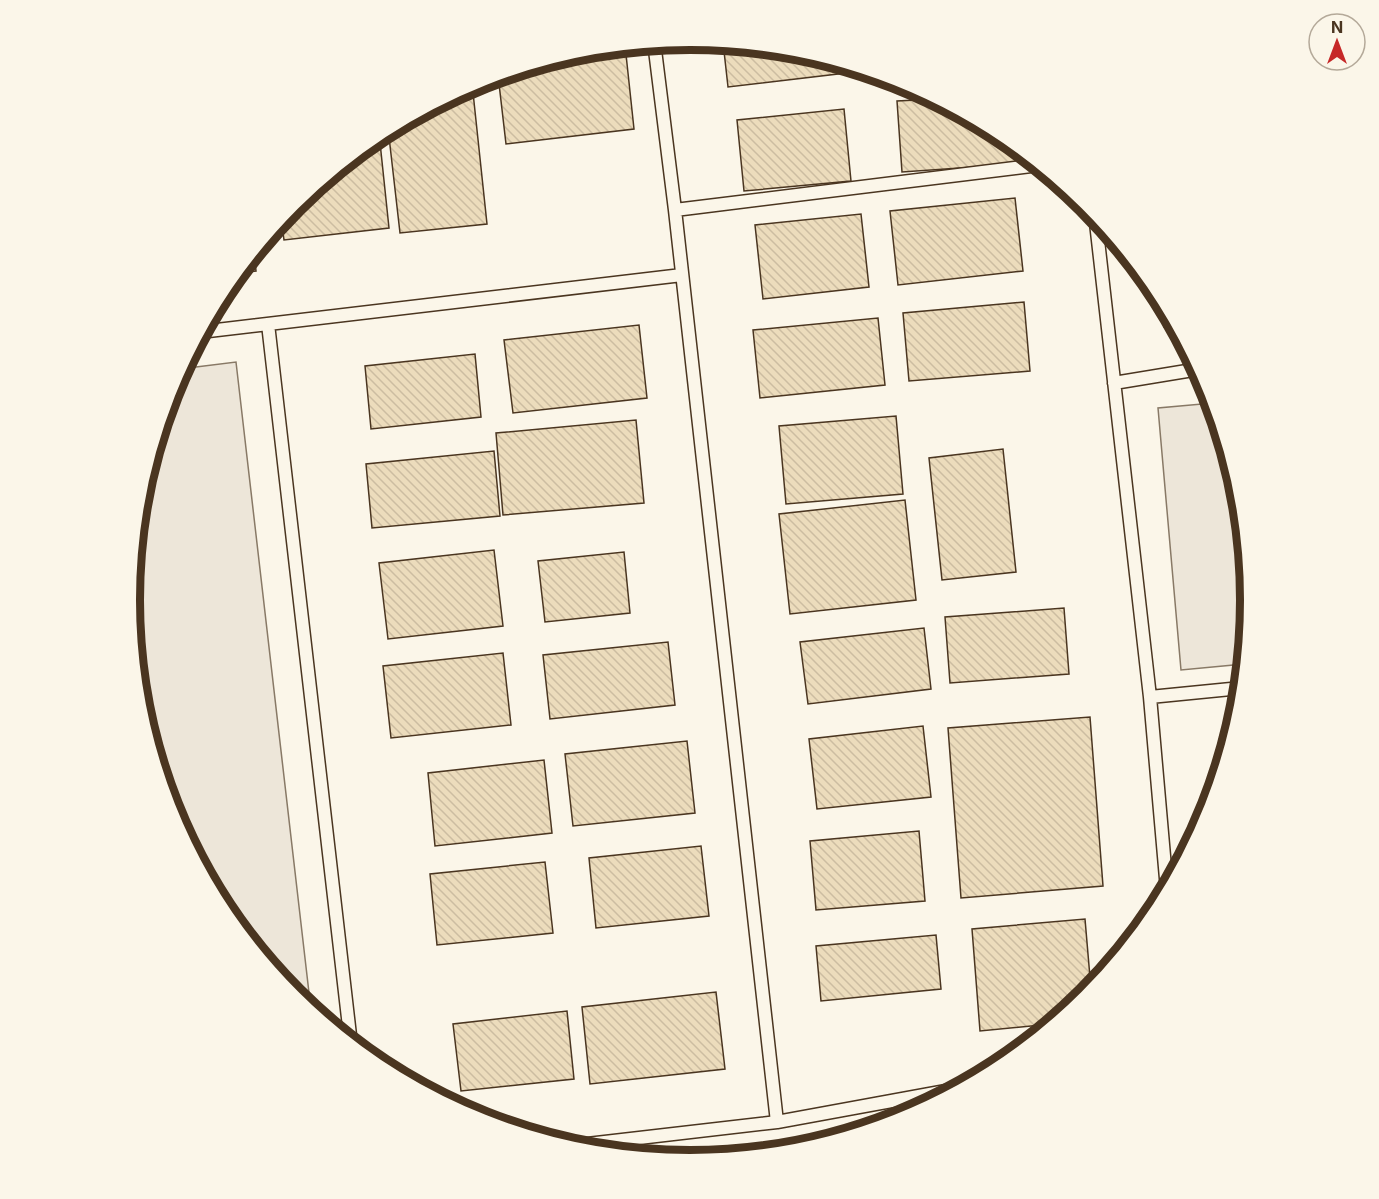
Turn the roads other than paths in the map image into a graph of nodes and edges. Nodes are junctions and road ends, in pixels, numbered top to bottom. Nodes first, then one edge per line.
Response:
1 (655, 51) edge
2 (1028, 166) edge
3 (675, 210) junction
4 (1097, 231) edge
5 (682, 275) junction
6 (268, 324) junction
7 (209, 331) edge
8 (1190, 371) edge
9 (1114, 383) junction
10 (1232, 689) edge
11 (1150, 697) junction
12 (1166, 875) edge
13 (350, 1032) edge
14 (932, 1094) edge
15 (777, 1122) junction
16 (602, 1142) edge

1 - 3 lane
2 - 3 lane
3 - 5 lane
4 - 9 lane
5 - 6 lane
5 - 15 lane
6 - 7 lane
6 - 13 lane
8 - 9 lane
9 - 11 lane
10 - 11 lane
11 - 12 lane
14 - 15 lane
15 - 16 lane

